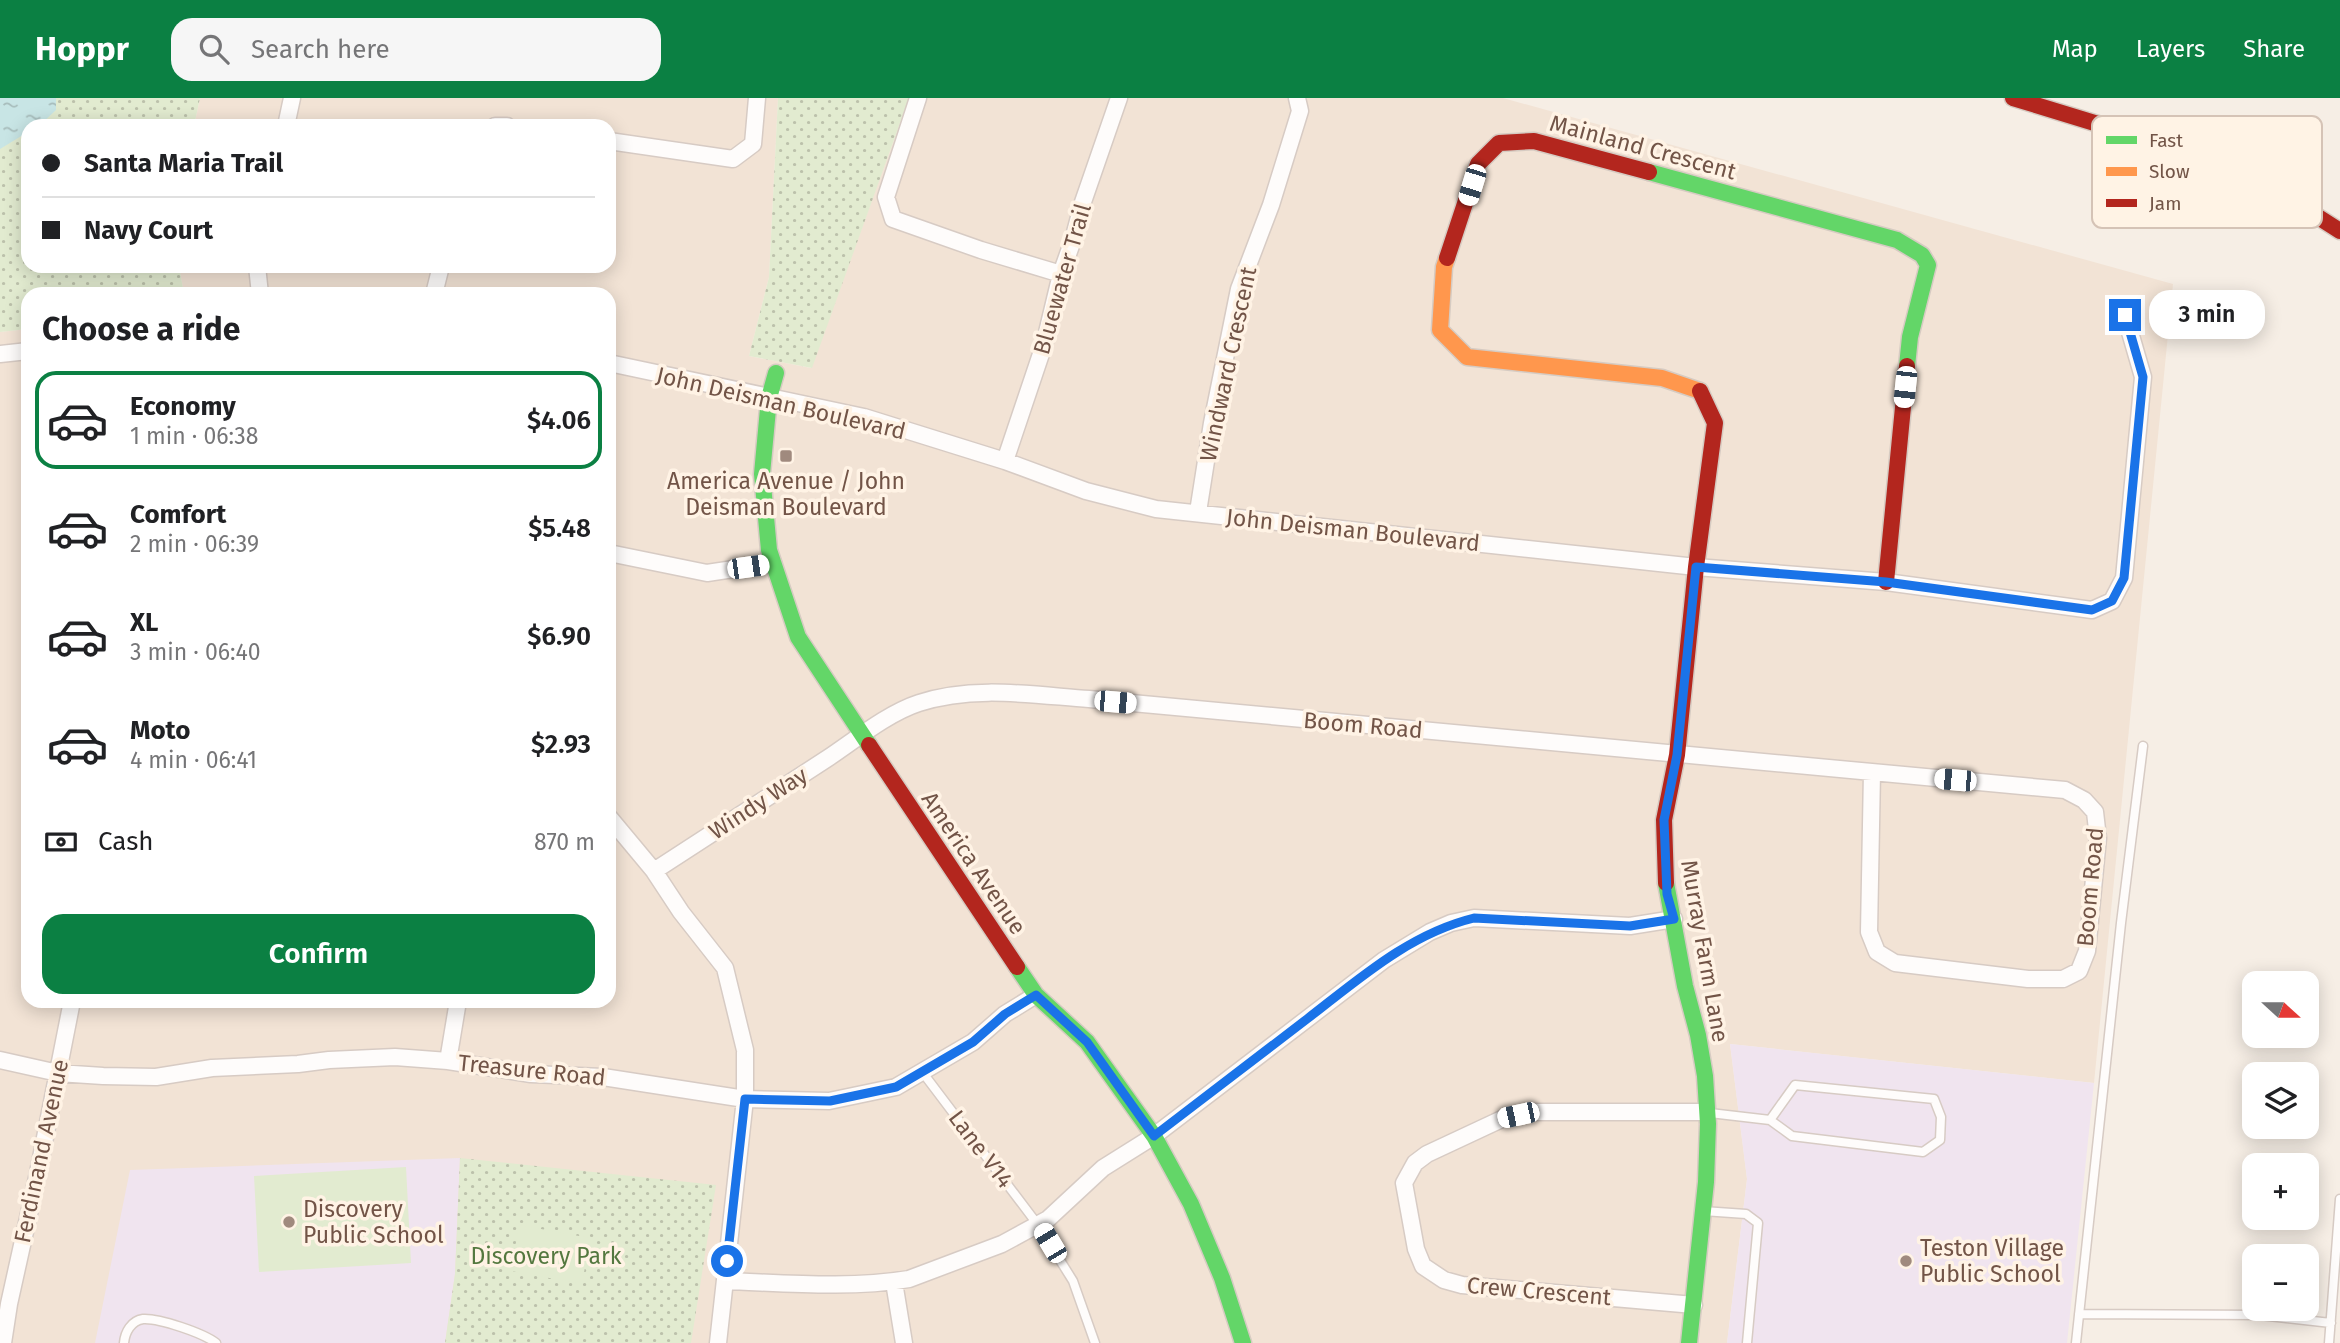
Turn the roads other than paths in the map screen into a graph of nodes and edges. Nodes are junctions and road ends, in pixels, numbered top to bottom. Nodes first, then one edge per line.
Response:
1 (292, 98) edge
2 (757, 98) edge
3 (918, 98) edge
4 (1119, 98) edge
5 (1297, 98) edge
6 (2013, 98) edge
7 (288, 119) edge
8 (2092, 122) edge
9 (616, 142) edge
10 (2322, 219) edge
11 (2340, 231) edge
12 (1061, 274) junction
13 (2125, 315) dead end
14 (21, 352) edge
15 (0, 354) edge
16 (616, 365) edge
17 (776, 373) dead end
18 (769, 398) junction
19 (1005, 461) junction
20 (1198, 512) junction
21 (616, 554) edge
22 (773, 564) junction
23 (1696, 567) junction
24 (1886, 582) junction
25 (861, 734) junction
26 (2143, 746) dead end
27 (1677, 755) junction
28 (1872, 772) junction
29 (616, 825) edge
30 (654, 871) junction
31 (1674, 919) junction
32 (1036, 995) junction
33 (71, 1008) edge
34 (457, 1008) edge
35 (0, 1060) edge
36 (449, 1061) junction
37 (58, 1073) junction
38 (923, 1073) junction
39 (745, 1099) junction
40 (1707, 1112) junction
41 (1770, 1121) junction
42 (1154, 1136) junction
43 (2340, 1199) edge
44 (1703, 1210) junction
45 (1038, 1224) junction
46 (725, 1281) junction
47 (894, 1282) junction
48 (1693, 1305) junction
49 (2079, 1314) junction
50 (2331, 1323) junction
51 (3, 1343) edge
52 (124, 1343) edge
53 (216, 1343) edge
54 (718, 1343) edge
55 (904, 1343) edge
56 (1095, 1343) edge
57 (1243, 1343) edge
58 (1689, 1343) edge
59 (1747, 1343) edge
60 (2076, 1343) edge
61 (2329, 1343) edge

1 - 7 street
2 - 9 street
3 - 12 street
4 - 12 street, Bluewater Trail
5 - 20 street, Windward Crescent
6 - 8 main road
10 - 11 main road
12 - 19 street, Bluewater Trail
13 - 24 street, John Deisman Boulevard
14 - 15 street
16 - 18 street, John Deisman Boulevard
17 - 18 main road, America Avenue
18 - 19 street, John Deisman Boulevard
18 - 22 main road, America Avenue
19 - 20 street, John Deisman Boulevard
20 - 23 street, John Deisman Boulevard
21 - 22 street
22 - 25 main road, America Avenue
23 - 24 street, John Deisman Boulevard
23 - 24 main road, Mainland Crescent
23 - 27 main road, Murray Farm Lane
25 - 27 street, Boom Road
25 - 30 street, Windy Way
25 - 32 main road, America Avenue
26 - 49 lane
27 - 28 street, Boom Road
27 - 31 main road, Murray Farm Lane
28 - 28 street, Boom Road
29 - 30 street
30 - 39 street
31 - 40 main road, Murray Farm Lane
31 - 42 street
32 - 38 street, Treasure Road
32 - 42 main road, America Avenue
33 - 37 street, Ferdinand Avenue
34 - 36 street
35 - 37 street, Treasure Road
36 - 37 street, Treasure Road
36 - 39 street, Treasure Road
37 - 51 street, Ferdinand Avenue
38 - 39 street, Treasure Road
38 - 45 lane, Lane V14
39 - 46 street
40 - 41 lane
40 - 44 main road, Murray Farm Lane
40 - 48 street, Crew Crescent
41 - 41 lane
42 - 45 street
42 - 57 main road, America Avenue
43 - 50 lane
44 - 48 main road, Murray Farm Lane
44 - 59 lane
45 - 47 street
45 - 56 lane, Lane V14
46 - 47 street
46 - 54 street
47 - 55 street
48 - 58 main road, Murray Farm Lane
49 - 50 lane
49 - 60 lane
50 - 61 lane
52 - 53 lane

